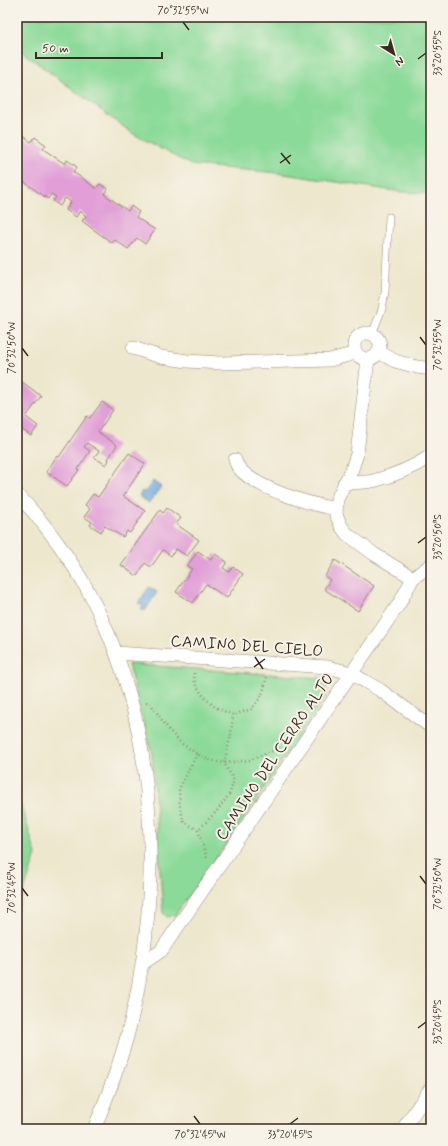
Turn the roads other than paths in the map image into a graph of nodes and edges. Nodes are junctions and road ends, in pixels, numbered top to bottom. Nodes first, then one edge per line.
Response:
1 (389, 217) dead end
2 (372, 334) junction
3 (133, 348) dead end
4 (356, 354) junction
5 (374, 356) junction
6 (431, 369) edge
7 (431, 456) edge
8 (234, 460) dead end
9 (344, 483) junction
10 (17, 494) edge
11 (336, 509) junction
12 (431, 565) edge
13 (413, 578) junction
14 (116, 653) junction
15 (351, 673) junction
16 (431, 727) edge
17 (142, 964) junction
18 (431, 1088) edge
19 (406, 1128) edge
20 (94, 1129) edge

1 - 2 lane
2 - 4 street
2 - 5 street
3 - 4 street
4 - 5 street
5 - 6 street
5 - 9 street
7 - 9 street
8 - 11 street
9 - 11 street
10 - 14 street
11 - 13 street
12 - 13 street, CAMINO DEL CERRO ALTO
13 - 15 street, CAMINO DEL CERRO ALTO
14 - 15 street, CAMINO DEL CIELO
14 - 17 street
15 - 16 street, CAMINO DEL CIELO
15 - 17 street, CAMINO DEL CERRO ALTO
17 - 20 street
18 - 19 street

